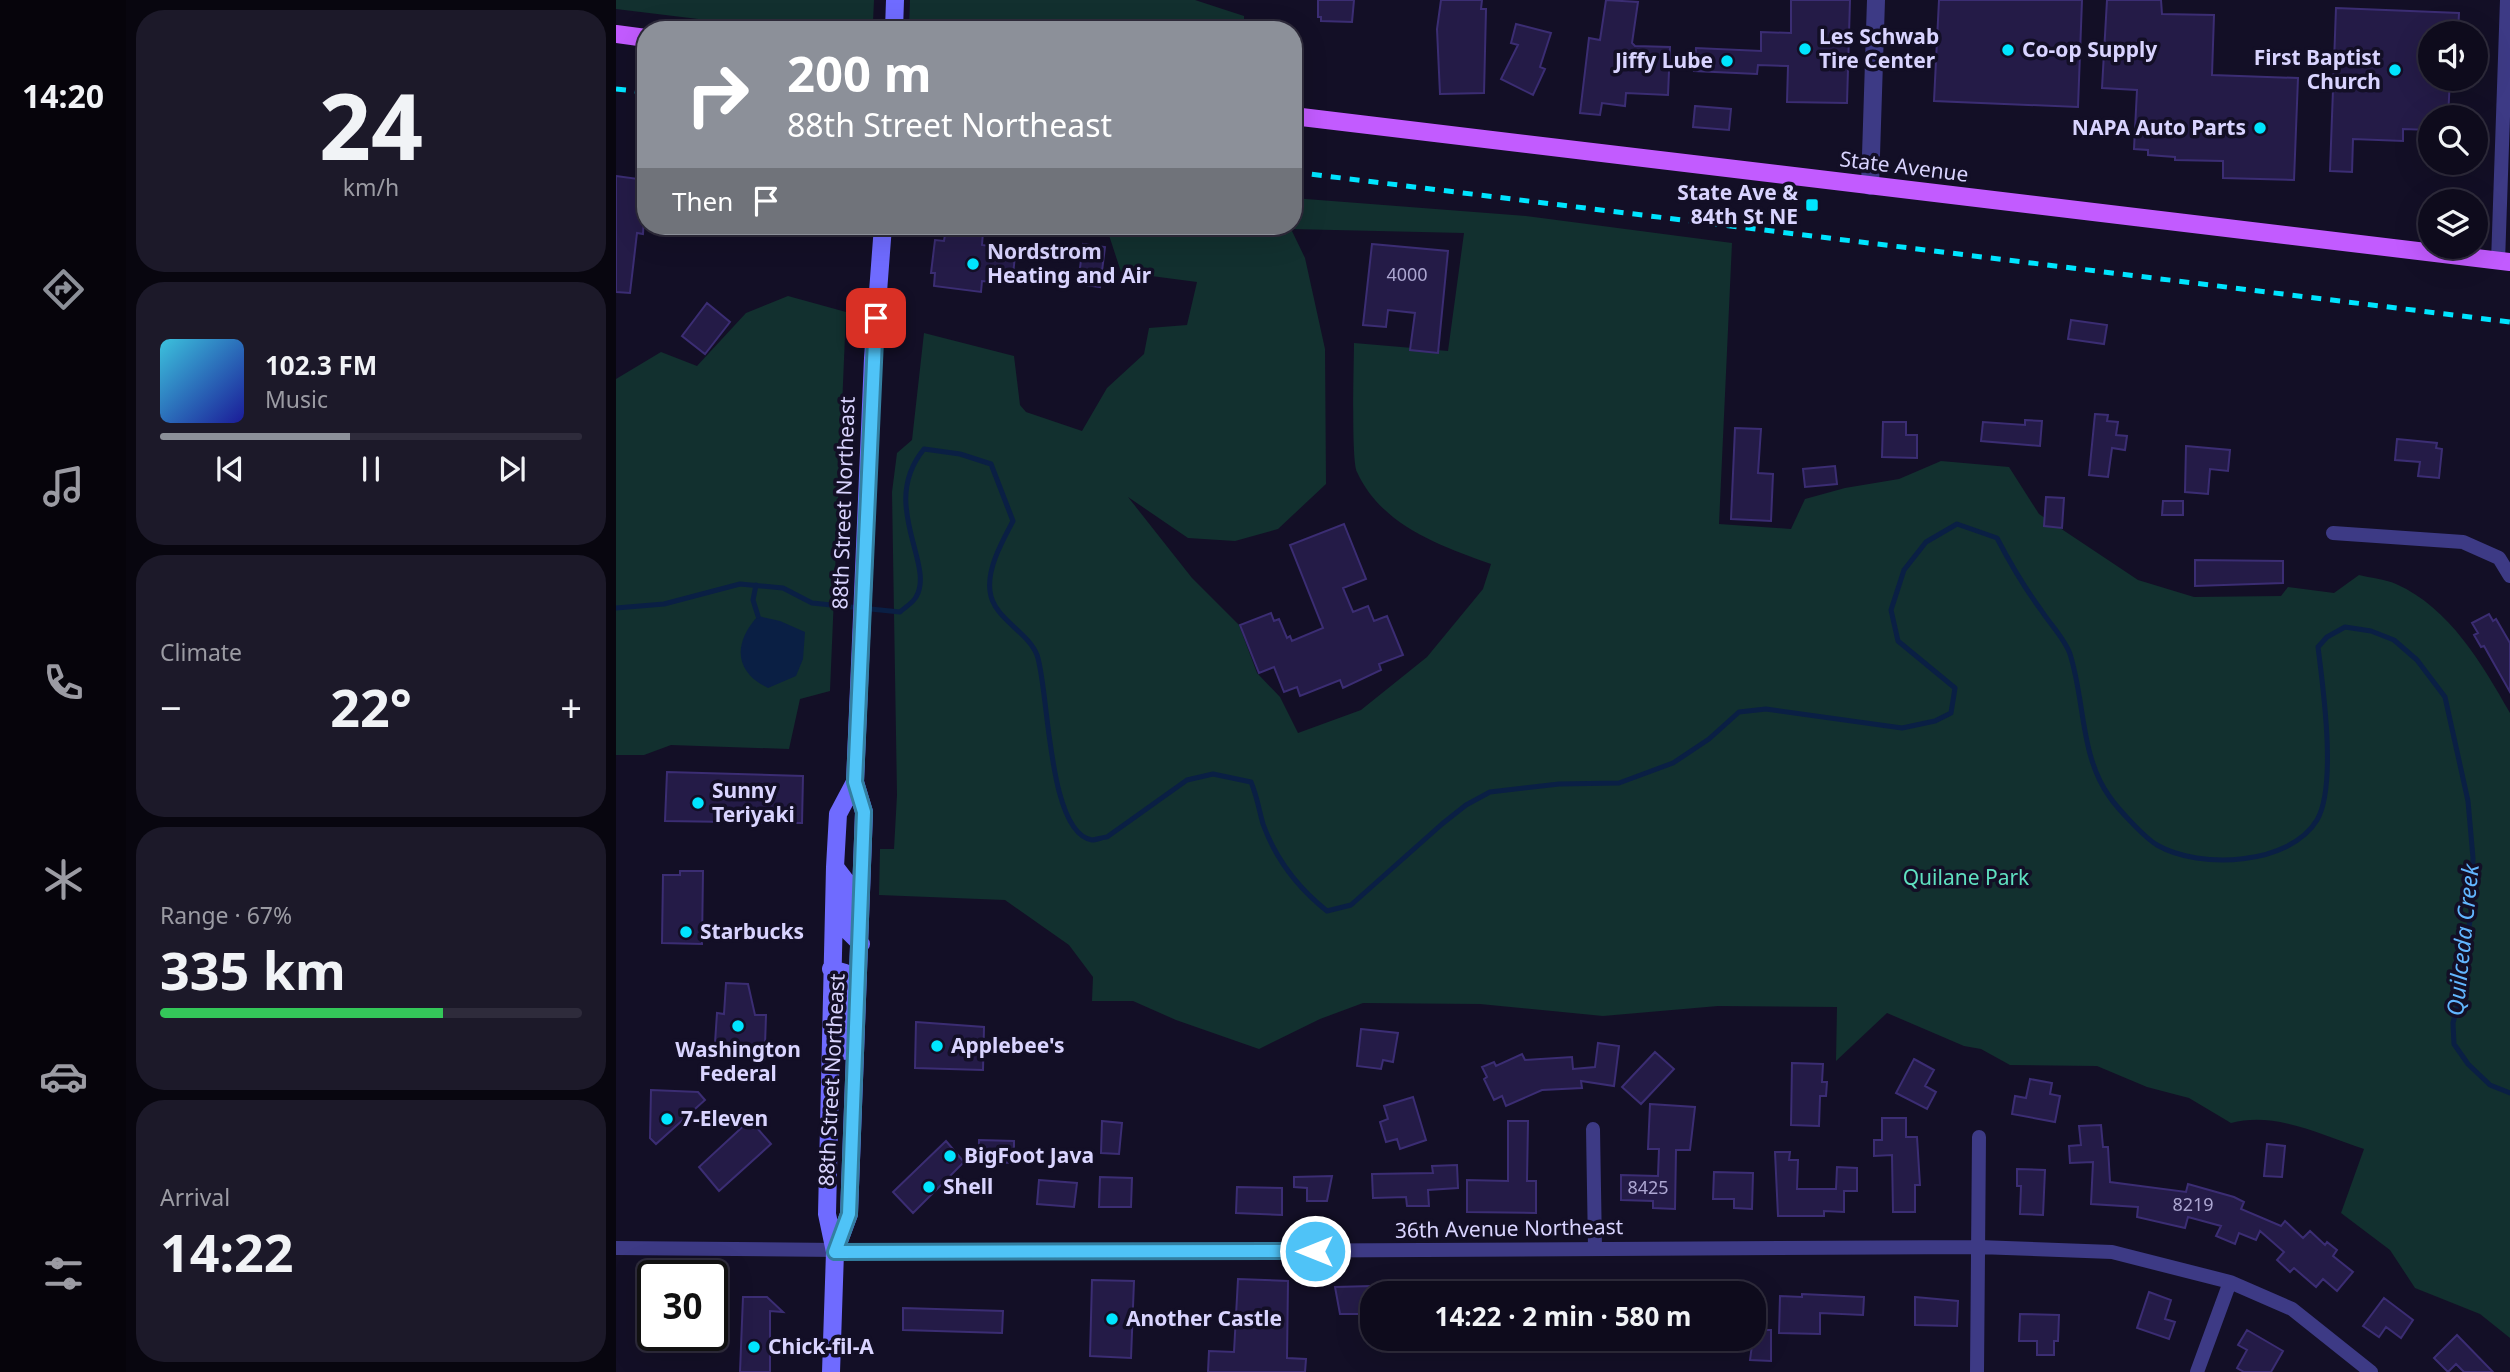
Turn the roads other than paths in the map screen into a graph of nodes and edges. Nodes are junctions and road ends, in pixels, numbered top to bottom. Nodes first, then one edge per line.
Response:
1 (895, 0) edge
2 (1876, 0) edge
3 (2507, 0) edge
4 (894, 21) edge
5 (616, 34) edge
6 (637, 37) edge
7 (1302, 117) edge
8 (1870, 186) junction
9 (882, 235) edge
10 (2504, 262) edge
11 (2333, 533) dead end
12 (2510, 576) edge
13 (855, 782) junction
14 (835, 867) junction
15 (861, 944) junction
16 (831, 969) junction
17 (855, 1063) junction
18 (1594, 1129) dead end
19 (1979, 1137) dead end
20 (1978, 1247) junction
21 (616, 1248) edge
22 (1595, 1248) junction
23 (835, 1252) junction
24 (2230, 1282) junction
25 (831, 1372) edge
26 (1977, 1372) edge
27 (2197, 1372) edge
28 (2371, 1372) edge

1 - 4 main road
2 - 8 street
3 - 10 street
5 - 6 main road
7 - 8 main road, State Avenue
8 - 10 main road, State Avenue
9 - 13 main road, 88th Street Northeast
11 - 12 street
13 - 14 main road, 88th Street Northeast
13 - 15 main road, 88th Street Northeast
14 - 15 main road
14 - 16 main road, 88th Street Northeast
15 - 17 main road, 88th Street Northeast
16 - 17 main road
16 - 23 main road, 88th Street Northeast
17 - 23 main road, 88th Street Northeast
18 - 22 street
19 - 20 street
20 - 22 street, 36th Avenue Northeast
20 - 24 street, 36th Avenue Northeast
20 - 26 street
21 - 23 street, 36th Avenue Northeast
22 - 23 street, 36th Avenue Northeast
23 - 25 main road, 88th Street Northeast
24 - 27 street
24 - 28 street, 36th Avenue Northeast

